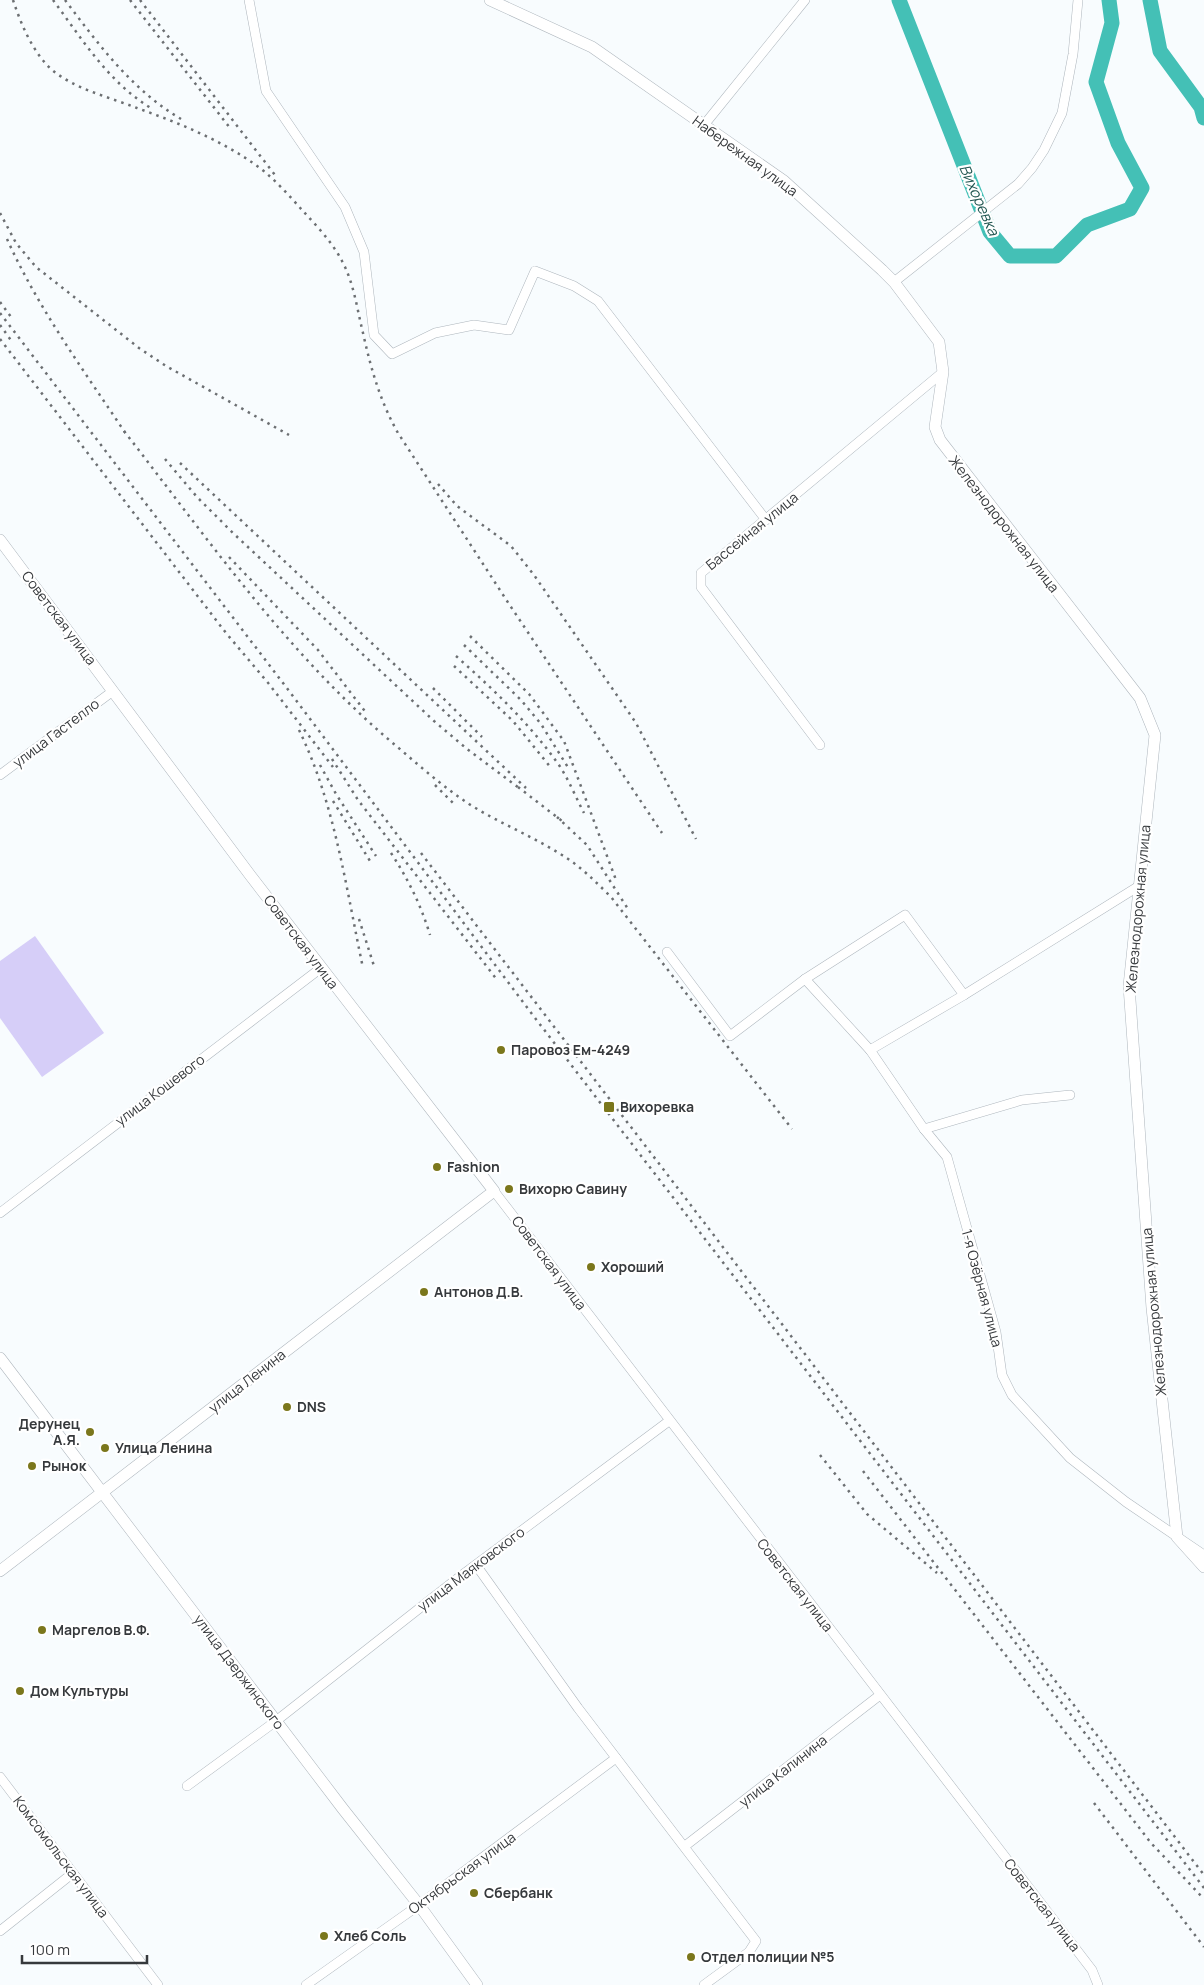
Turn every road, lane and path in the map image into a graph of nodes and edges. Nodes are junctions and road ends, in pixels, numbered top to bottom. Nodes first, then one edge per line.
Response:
1 (249, 0) edge
2 (490, 0) edge
3 (805, 0) edge
4 (1078, 0) edge
5 (704, 125) junction
6 (894, 282) junction
7 (943, 372) junction
8 (766, 520) junction
9 (0, 540) edge
10 (113, 690) junction
11 (820, 745) dead end
12 (0, 775) edge
13 (1139, 886) junction
14 (667, 952) dead end
15 (321, 968) junction
16 (805, 979) junction
17 (964, 995) junction
18 (870, 1050) junction
19 (1070, 1095) dead end
20 (924, 1129) junction
21 (494, 1191) junction
22 (0, 1212) edge
23 (0, 1358) edge
24 (669, 1421) junction
25 (102, 1493) junction
26 (1177, 1537) junction
27 (1204, 1555) edge
28 (476, 1565) junction
29 (1204, 1567) edge
30 (0, 1572) edge
31 (880, 1695) junction
32 (276, 1721) junction
33 (616, 1758) junction
34 (0, 1777) edge
35 (187, 1786) dead end
36 (685, 1846) junction
37 (73, 1873) junction
38 (419, 1905) junction
39 (0, 1931) edge
40 (158, 1985) edge
41 (306, 1985) edge
42 (478, 1985) edge
43 (704, 1985) edge
44 (1098, 1985) edge

1 - 8 street
2 - 5 street, Набережная улица
3 - 5 street
4 - 6 street
5 - 6 street, Набережная улица
6 - 7 street, Набережная улица
7 - 8 street, Бассейная улица
7 - 13 street, Железнодорожная улица
8 - 11 street, Бассейная улица
9 - 10 street, Советская улица
10 - 12 street, улица Гастелло
10 - 15 street, Советская улица
13 - 17 street
13 - 26 street, Железнодорожная улица
14 - 16 street
15 - 21 street, Советская улица
15 - 22 street, улица Кошевого
16 - 17 street
16 - 18 street, 1-я Озёрная улица
17 - 18 street
18 - 20 street, 1-я Озёрная улица
19 - 20 street
20 - 26 street, 1-я Озёрная улица
21 - 24 street, Советская улица
21 - 25 street, улица Ленина
23 - 25 street, улица Дзержинского
24 - 28 street, улица Маяковского
24 - 31 street, Советская улица
25 - 30 street, улица Ленина
25 - 32 street, улица Дзержинского
26 - 27 street, 1-я Озёрная улица
26 - 29 street
28 - 32 street, улица Маяковского
28 - 33 street
31 - 36 street, улица Калинина
31 - 44 street, Советская улица
32 - 35 street
32 - 38 street, улица Дзержинского
33 - 36 street
33 - 38 street, Октябрьская улица
34 - 37 street, Комсомольская улица
36 - 43 street
37 - 39 street
37 - 40 street, Комсомольская улица
38 - 41 street, Октябрьская улица
38 - 42 street, улица Дзержинского

